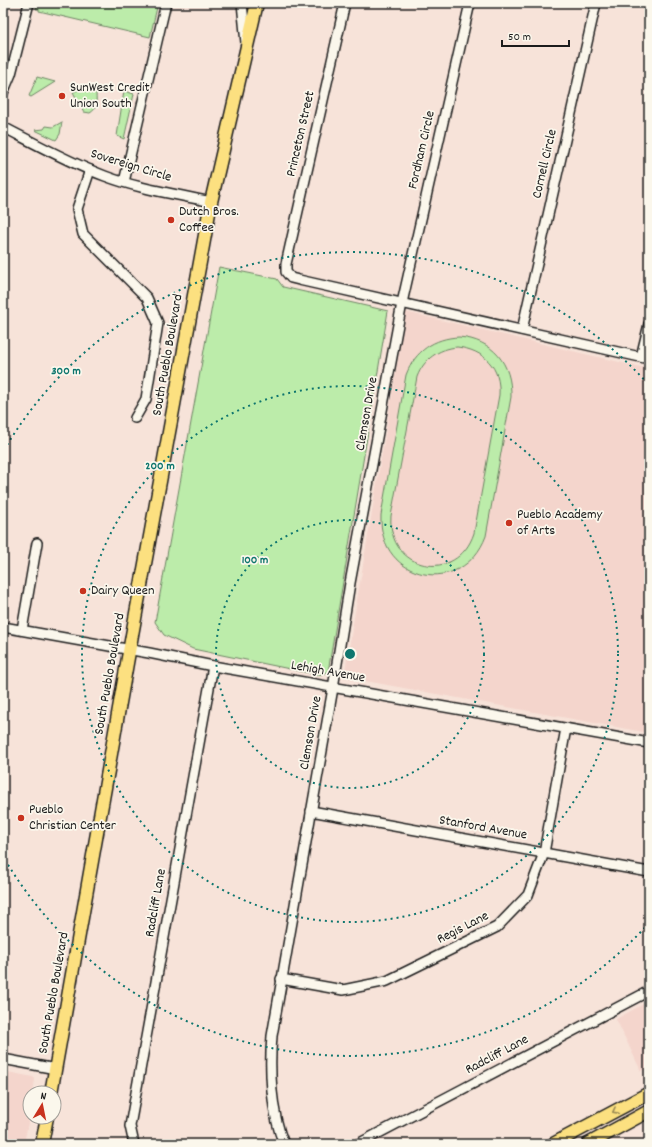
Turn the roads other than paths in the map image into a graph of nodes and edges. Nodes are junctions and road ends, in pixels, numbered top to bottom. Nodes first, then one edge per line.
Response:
1 (30, 3) edge
2 (166, 3) edge
3 (242, 3) edge
4 (257, 3) edge
5 (345, 3) edge
6 (470, 3) edge
7 (596, 3) edge
8 (246, 51) junction
9 (3, 93) edge
10 (3, 127) edge
11 (90, 170) junction
12 (124, 182) junction
13 (211, 202) junction
14 (402, 303) junction
15 (649, 324) edge
16 (522, 330) junction
17 (645, 358) edge
18 (135, 418) dead end
19 (37, 543) dead end
20 (3, 627) edge
21 (22, 630) junction
22 (130, 650) junction
23 (213, 666) junction
24 (334, 688) junction
25 (566, 728) junction
26 (649, 743) edge
27 (311, 811) junction
28 (544, 853) junction
29 (649, 872) edge
30 (281, 979) junction
31 (649, 990) edge
32 (3, 1058) edge
33 (56, 1069) junction
34 (53, 1085) edge
35 (649, 1093) edge
36 (649, 1111) edge
37 (46, 1125) edge
38 (42, 1144) edge
39 (134, 1144) edge
40 (284, 1144) edge
41 (358, 1144) edge
42 (553, 1144) edge
43 (588, 1144) edge

1 - 9 street
2 - 12 street
3 - 8 street
4 - 8 main road, South Pueblo Boulevard
5 - 14 street, Princeton Street
6 - 14 street, Fordham Circle
7 - 16 street, Cornell Circle
8 - 13 main road, South Pueblo Boulevard
10 - 11 street, Sovereign Circle
11 - 12 street, Sovereign Circle
11 - 18 street
12 - 13 street, Sovereign Circle
13 - 22 main road, South Pueblo Boulevard
14 - 16 street
14 - 24 street, Clemson Drive
15 - 17 street
16 - 17 street
19 - 21 street
20 - 21 street, Lehigh Avenue
21 - 22 street, Lehigh Avenue
22 - 23 street, Lehigh Avenue
22 - 33 main road, South Pueblo Boulevard
23 - 24 street, Lehigh Avenue
23 - 39 street, Radcliff Lane
24 - 25 street, Lehigh Avenue
24 - 27 street, Clemson Drive
25 - 26 street, Lehigh Avenue
25 - 28 street, Regis Lane
27 - 28 street, Stanford Avenue
27 - 30 street, Clemson Drive
28 - 29 street, Stanford Avenue
28 - 30 street, Regis Lane
30 - 40 street, Clemson Drive
31 - 41 street, Radcliff Lane
32 - 33 street
33 - 34 main road, South Pueblo Boulevard
35 -> 42 main road
36 - 43 main road
37 - 38 main road

